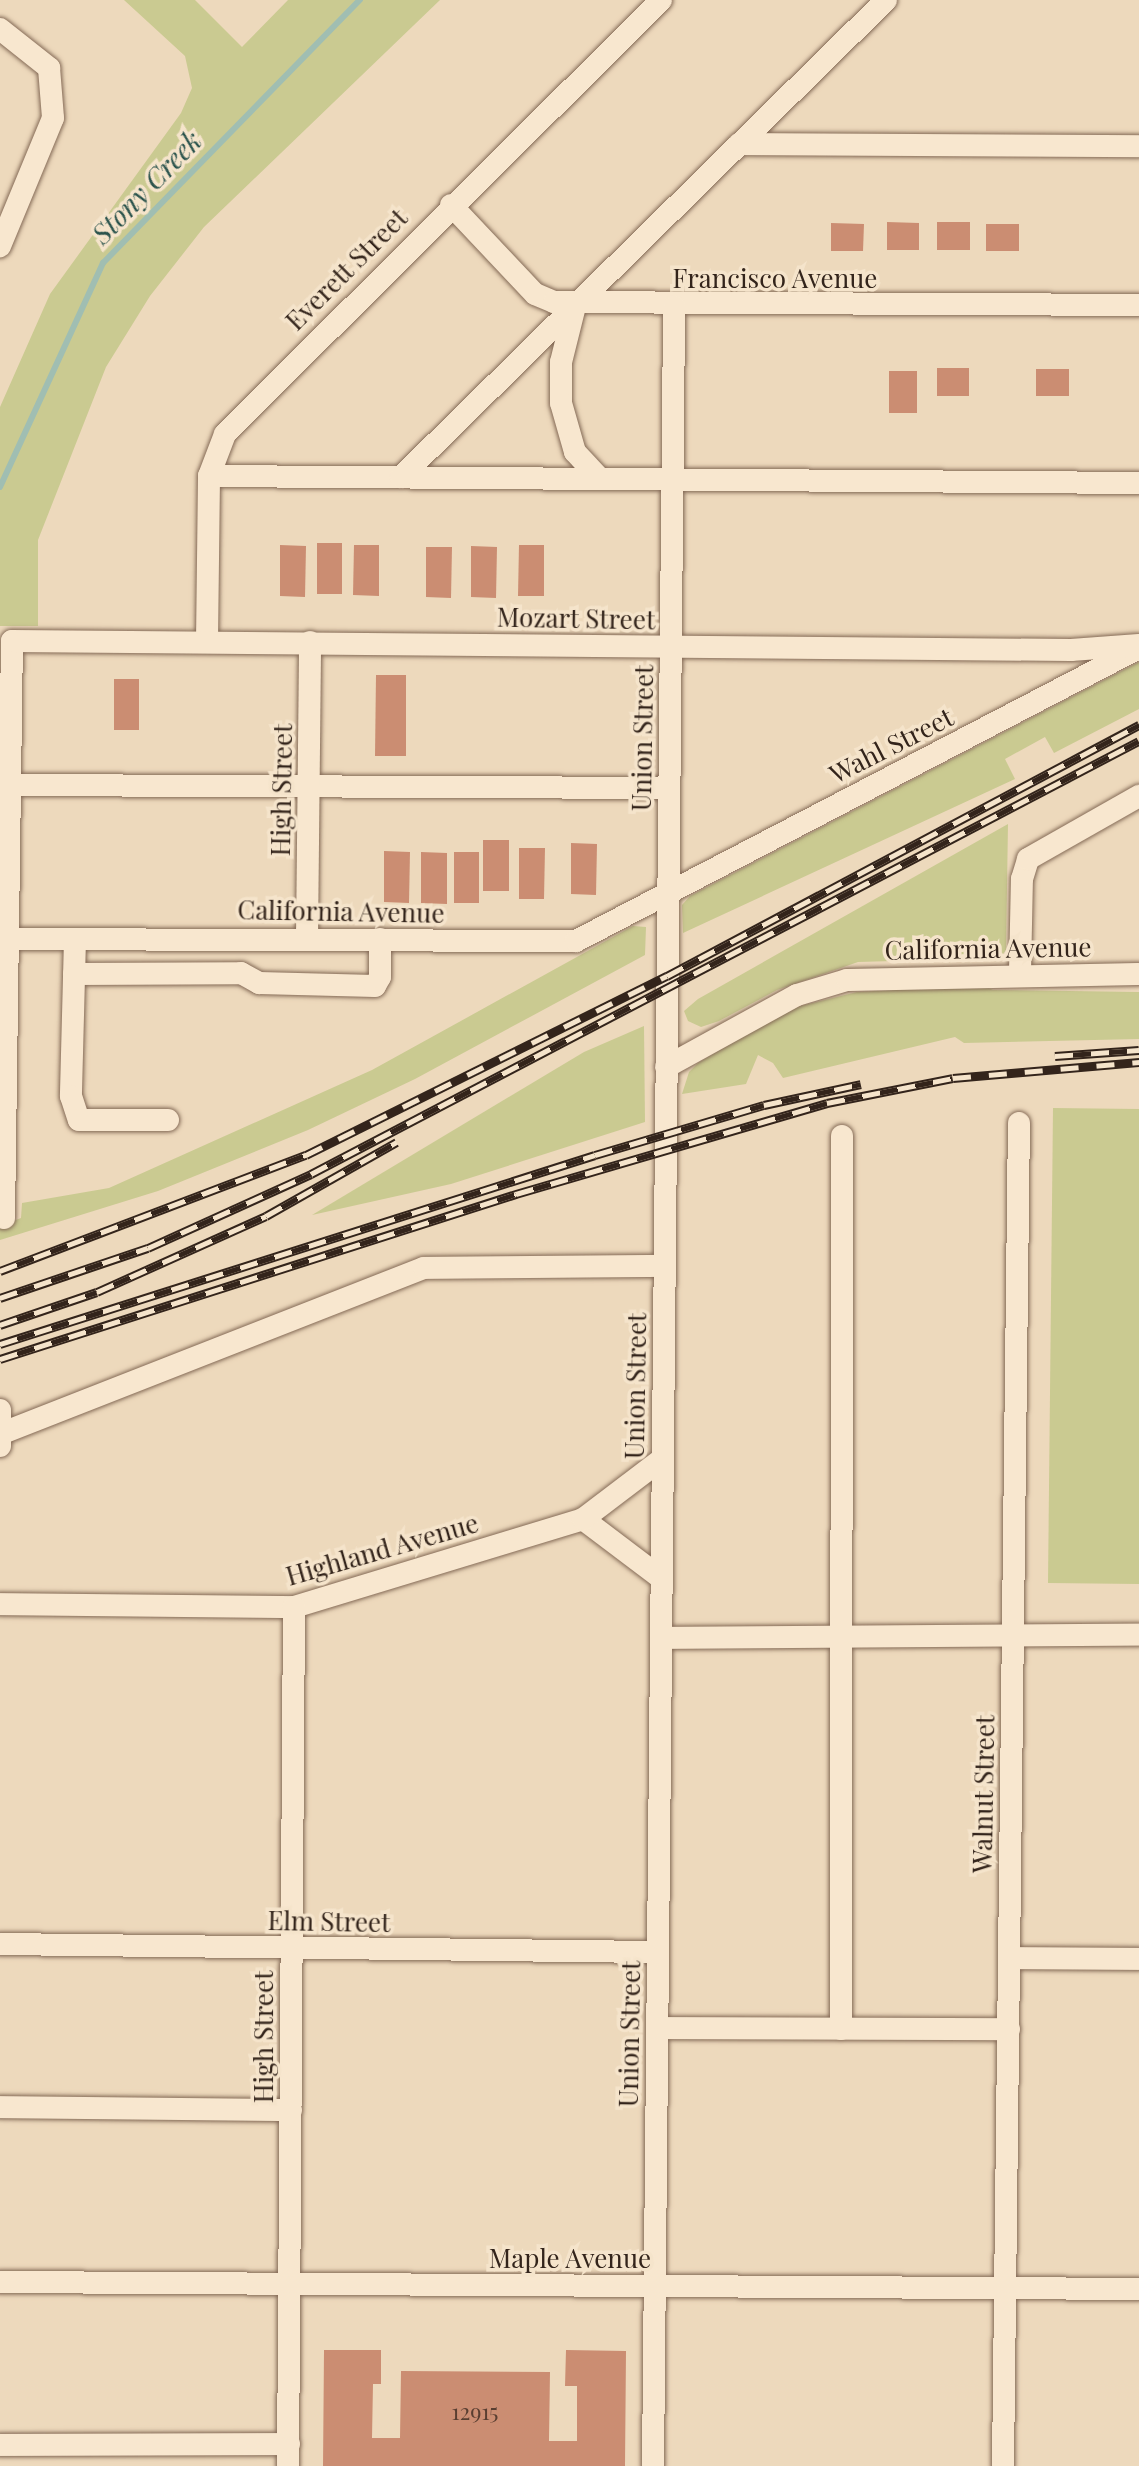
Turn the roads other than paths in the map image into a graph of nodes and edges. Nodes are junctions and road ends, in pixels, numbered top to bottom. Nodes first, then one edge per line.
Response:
1 (661, 0) edge
2 (886, 0) edge
3 (0, 29) edge
4 (739, 144) junction
5 (1139, 146) edge
6 (451, 205) junction
7 (0, 246) edge
8 (576, 304) junction
9 (1139, 305) edge
10 (674, 306) junction
11 (209, 476) junction
12 (401, 477) junction
13 (600, 479) junction
14 (672, 479) junction
15 (1139, 483) edge
16 (207, 641) junction
17 (310, 642) junction
18 (1139, 646) edge
19 (671, 647) junction
20 (10, 785) junction
21 (309, 786) junction
22 (669, 788) junction
23 (1139, 796) edge
24 (668, 891) junction
25 (240, 938) junction
26 (307, 938) junction
27 (4, 939) edge
28 (75, 939) junction
29 (380, 939) junction
30 (1020, 972) junction
31 (241, 973) junction
32 (74, 974) junction
33 (1139, 974) edge
34 (666, 1067) junction
35 (168, 1120) dead end
36 (1019, 1123) dead end
37 (842, 1136) dead end
38 (4, 1218) dead end
39 (665, 1266) junction
40 (0, 1410) edge
41 (0, 1434) edge
42 (0, 1447) edge
43 (662, 1459) junction
44 (583, 1519) junction
45 (661, 1578) junction
46 (0, 1604) edge
47 (294, 1607) junction
48 (842, 1635) junction
49 (1012, 1635) junction
50 (1139, 1635) edge
51 (661, 1638) junction
52 (0, 1944) edge
53 (291, 1950) junction
54 (658, 1952) junction
55 (1009, 1958) junction
56 (1139, 1959) edge
57 (657, 2028) junction
58 (841, 2029) junction
59 (1009, 2029) junction
60 (0, 2107) edge
61 (291, 2110) junction
62 (0, 2282) edge
63 (291, 2284) junction
64 (654, 2286) junction
65 (1005, 2288) junction
66 (1139, 2289) edge
67 (0, 2445) edge
68 (288, 2455) edge
69 (653, 2466) edge
70 (1003, 2466) edge

1 - 6 street, Everett Street
2 - 4 street
3 - 7 street
4 - 5 street
4 - 8 street
6 - 8 street, Francisco Avenue
6 - 11 street, Everett Street
8 - 10 street, Francisco Avenue
8 - 12 street
8 - 13 street
9 - 10 street, Francisco Avenue
10 - 14 street, Union Street
11 - 12 street
11 - 16 street, Everett Street
12 - 13 street
13 - 14 street
14 - 15 street
14 - 19 street, Union Street
16 - 17 street, Mozart Street
16 - 20 street, Mozart Street
17 - 19 street, Mozart Street
17 - 21 street, High Street
18 - 19 street, Mozart Street
18 - 24 street, Wahl Street
19 - 22 street, Union Street
20 - 21 street
20 - 27 street
21 - 22 street
21 - 26 street, High Street
22 - 24 street, Union Street
23 - 30 street
24 - 29 street, California Avenue
24 - 34 street, Union Street
25 - 26 street, California Avenue
25 - 28 street, California Avenue
25 - 31 street
26 - 29 street, California Avenue
27 - 28 street, California Avenue
27 - 38 street
28 - 32 street
29 - 31 street
30 - 33 street, California Avenue
30 - 34 street, California Avenue
31 - 32 street
32 - 35 street
34 - 39 street, Union Street
36 - 49 street, Walnut Street
37 - 48 street
39 - 41 street
39 - 43 street, Union Street
40 - 41 street
41 - 42 street
43 - 44 street, Highland Avenue
43 - 45 street, Union Street
44 - 45 street
44 - 47 street, Highland Avenue
45 - 51 street, Union Street
46 - 47 street, Highland Avenue
47 - 53 street, High Street
48 - 49 street
48 - 51 street
48 - 58 street
49 - 50 street
49 - 55 street, Walnut Street
51 - 54 street, Union Street
52 - 53 street, Elm Street
53 - 54 street, Elm Street
53 - 61 street, High Street
54 - 57 street, Union Street
55 - 56 street
55 - 59 street, Walnut Street
57 - 58 street
57 - 64 street, Union Street
58 - 59 street
59 - 65 street, Walnut Street
60 - 61 street
61 - 63 street, High Street
62 - 63 street, Maple Avenue
63 - 64 street, Maple Avenue
63 - 68 street, High Street
64 - 65 street, Maple Avenue
64 - 69 street, Union Street
65 - 66 street, Maple Avenue
65 - 70 street, Walnut Street
67 - 68 street

